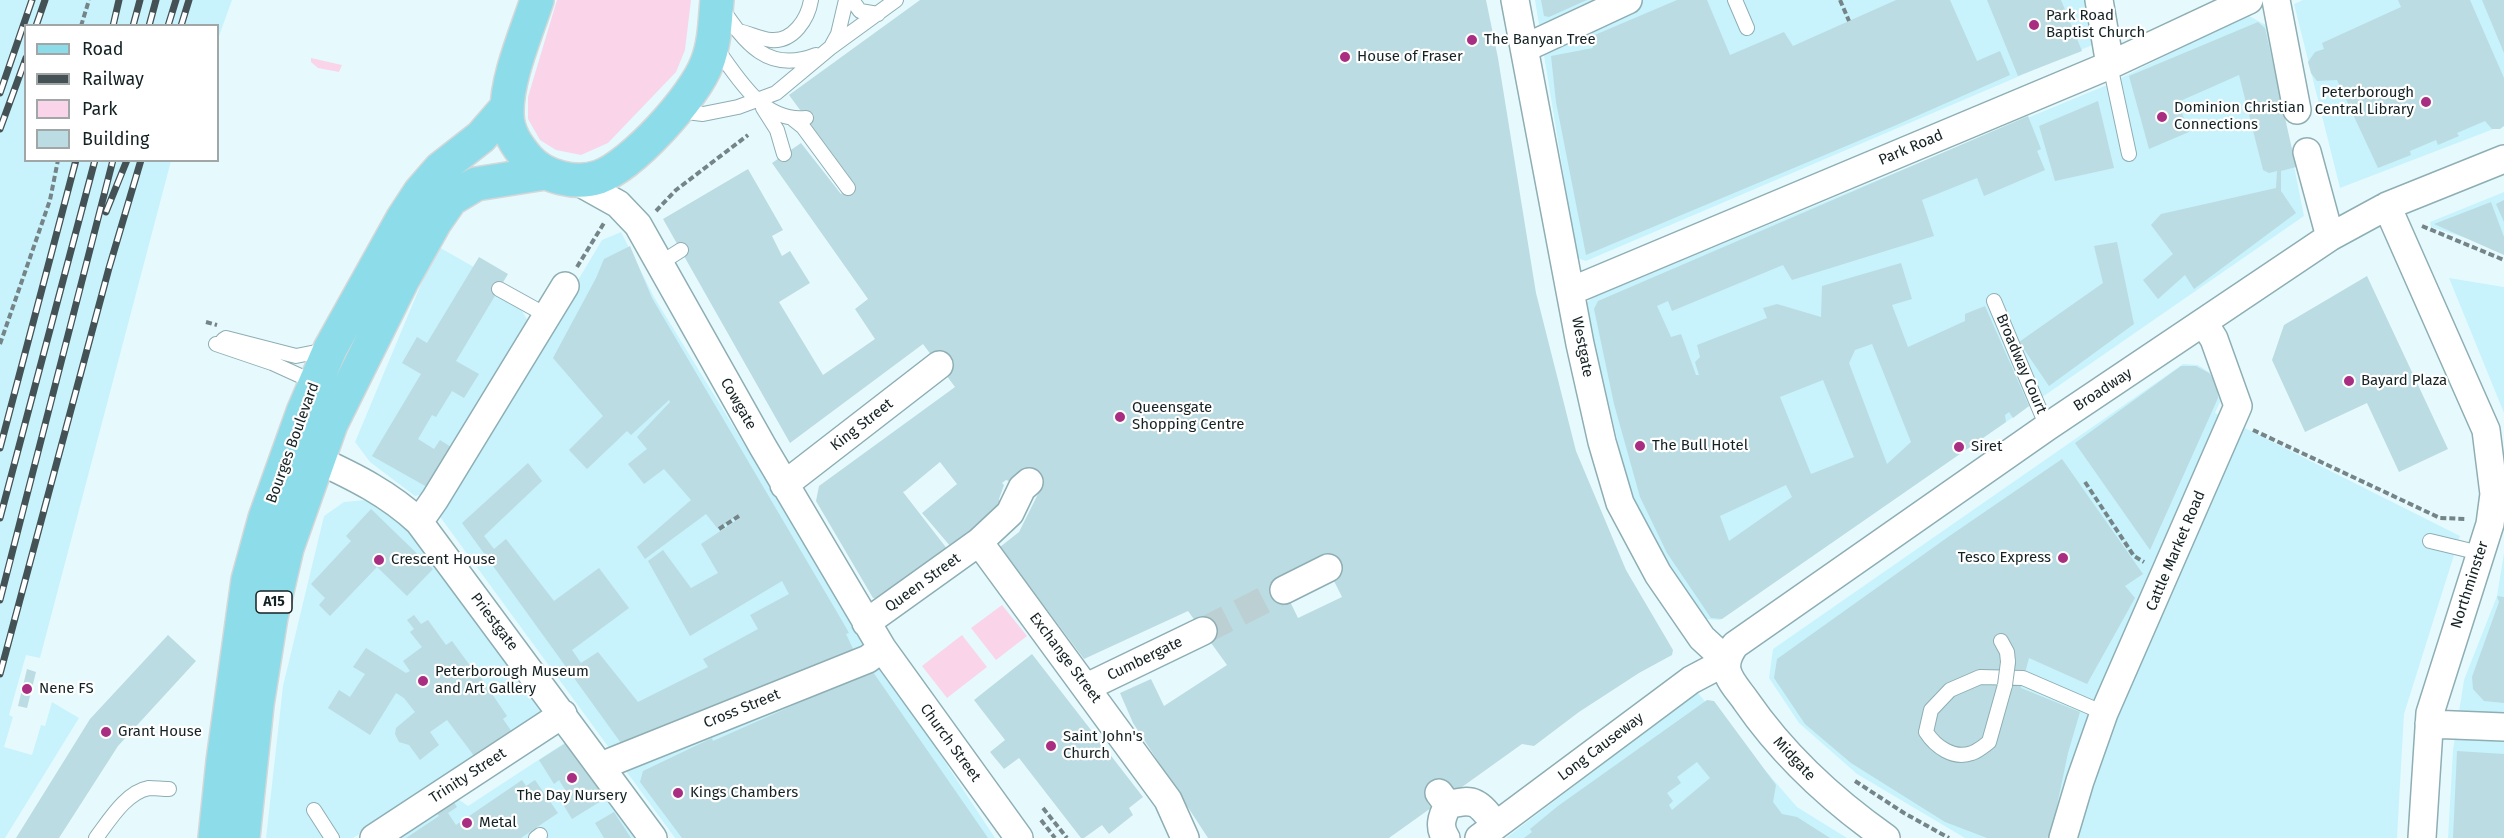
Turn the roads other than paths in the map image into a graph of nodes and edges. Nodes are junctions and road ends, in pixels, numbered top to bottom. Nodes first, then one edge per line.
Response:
1 (537, 0) edge
2 (717, 0) edge
3 (810, 0) edge
4 (846, 0) edge
5 (852, 0) edge
6 (896, 0) edge
7 (1515, 0) edge
8 (1628, 0) edge
9 (1735, 0) edge
10 (2099, 0) edge
11 (2249, 0) edge
12 (2276, 0) edge
13 (878, 14) junction
14 (1747, 28) dead end
15 (726, 37) junction
16 (830, 48) junction
17 (1524, 48) junction
18 (2110, 65) junction
19 (759, 102) junction
20 (507, 107) junction
21 (2297, 110) dead end
22 (676, 111) junction
23 (2307, 152) dead end
24 (784, 154) dead end
25 (2129, 154) dead end
26 (2504, 159) edge
27 (560, 176) junction
28 (848, 188) dead end
29 (2386, 206) junction
30 (2330, 237) junction
31 (565, 286) road end
32 (499, 289) dead end
33 (1571, 291) junction
34 (1994, 300) dead end
35 (546, 315) junction
36 (2204, 323) junction
37 (330, 349) junction
38 (939, 365) dead end
39 (354, 379) junction
40 (314, 383) junction
41 (2047, 427) junction
42 (318, 460) junction
43 (1029, 482) dead end
44 (784, 485) junction
45 (419, 522) junction
46 (2430, 541) dead end
47 (980, 542) junction
48 (2480, 553) junction
49 (1328, 568) dead end
50 (1284, 590) tunnel mouth
51 (867, 623) junction
52 (1203, 631) tunnel mouth
53 (2001, 641) dead end
54 (882, 648) junction
55 (1727, 661) junction
56 (1087, 687) junction
57 (2104, 713) junction
58 (563, 714) junction
59 (2430, 724) junction
60 (2504, 728) edge
61 (601, 766) junction
62 (169, 789) dead end
63 (314, 810) dead end
64 (1487, 832) edge
65 (96, 838) edge
66 (215, 838) edge
67 (243, 838) edge
68 (332, 838) edge
69 (374, 838) edge
70 (653, 838) edge
71 (1019, 838) edge
72 (1185, 838) edge
73 (1446, 838) edge
74 (1886, 838) edge
75 (2063, 838) edge
76 (2422, 838) edge

1 - 20 main road
2 - 15 main road, Bourges Boulevard
3 - 15 lane
4 - 16 lane
5 - 13 lane
6 - 13 lane
7 - 17 street, Westgate
8 - 17 street
9 - 14 lane
10 - 18 street
11 - 18 street, Park Road
12 - 21 street
13 - 16 lane
15 - 16 lane
15 - 19 lane
15 - 22 main road, Bourges Boulevard
16 - 19 lane
17 - 33 street, Westgate
18 - 25 lane
18 - 33 street, Park Road
19 - 22 lane
19 - 24 lane
19 - 28 lane
20 - 27 main road
20 - 37 main road, Bourges Boulevard / A15
22 - 27 main road, Bourges Boulevard
23 - 30 street
26 - 29 street, Broadway
27 - 39 main road, Bourges Boulevard / A15
27 - 44 street, Cowgate
29 - 30 street, Broadway
29 - 48 street, Northminster
30 - 36 street, Broadway
31 - 35 street
32 - 35 lane
33 - 55 street, Westgate
34 - 41 lane, Broadway Court
35 - 45 street
36 - 41 street, Broadway
36 - 57 street, Cattle Market Road
37 - 40 main road, Bourges Boulevard / A15
37 - 40 lane
38 - 44 street, King Street
39 - 40 lane
39 - 42 main road, Bourges Boulevard / A15
40 - 66 main road, Bourges Boulevard / A15
41 - 55 street, Broadway
42 - 45 street, Priestgate
42 - 67 main road, Bourges Boulevard / A15
43 - 47 street, Queen Street
44 - 51 street, Cowgate
45 - 58 street, Priestgate
46 - 48 lane
47 - 51 street, Queen Street
47 - 56 street, Exchange Street
48 - 59 street, Northminster
49 - 50 street
51 - 54 street, Cowgate
52 - 56 street, Cumbergate
53 - 57 lane, bridge
54 - 61 street, Cross Street
54 - 71 street, Church Street
55 - 64 street, Long Causeway
55 - 74 street, Midgate
56 - 72 street, Exchange Street
57 - 75 street, Cattle Market Road
58 - 61 street, Priestgate
58 - 69 street, Trinity Street
59 - 60 street
59 - 76 street, Northminster
61 - 70 street, Priestgate
62 - 65 lane
63 - 68 lane
64 - 73 street

